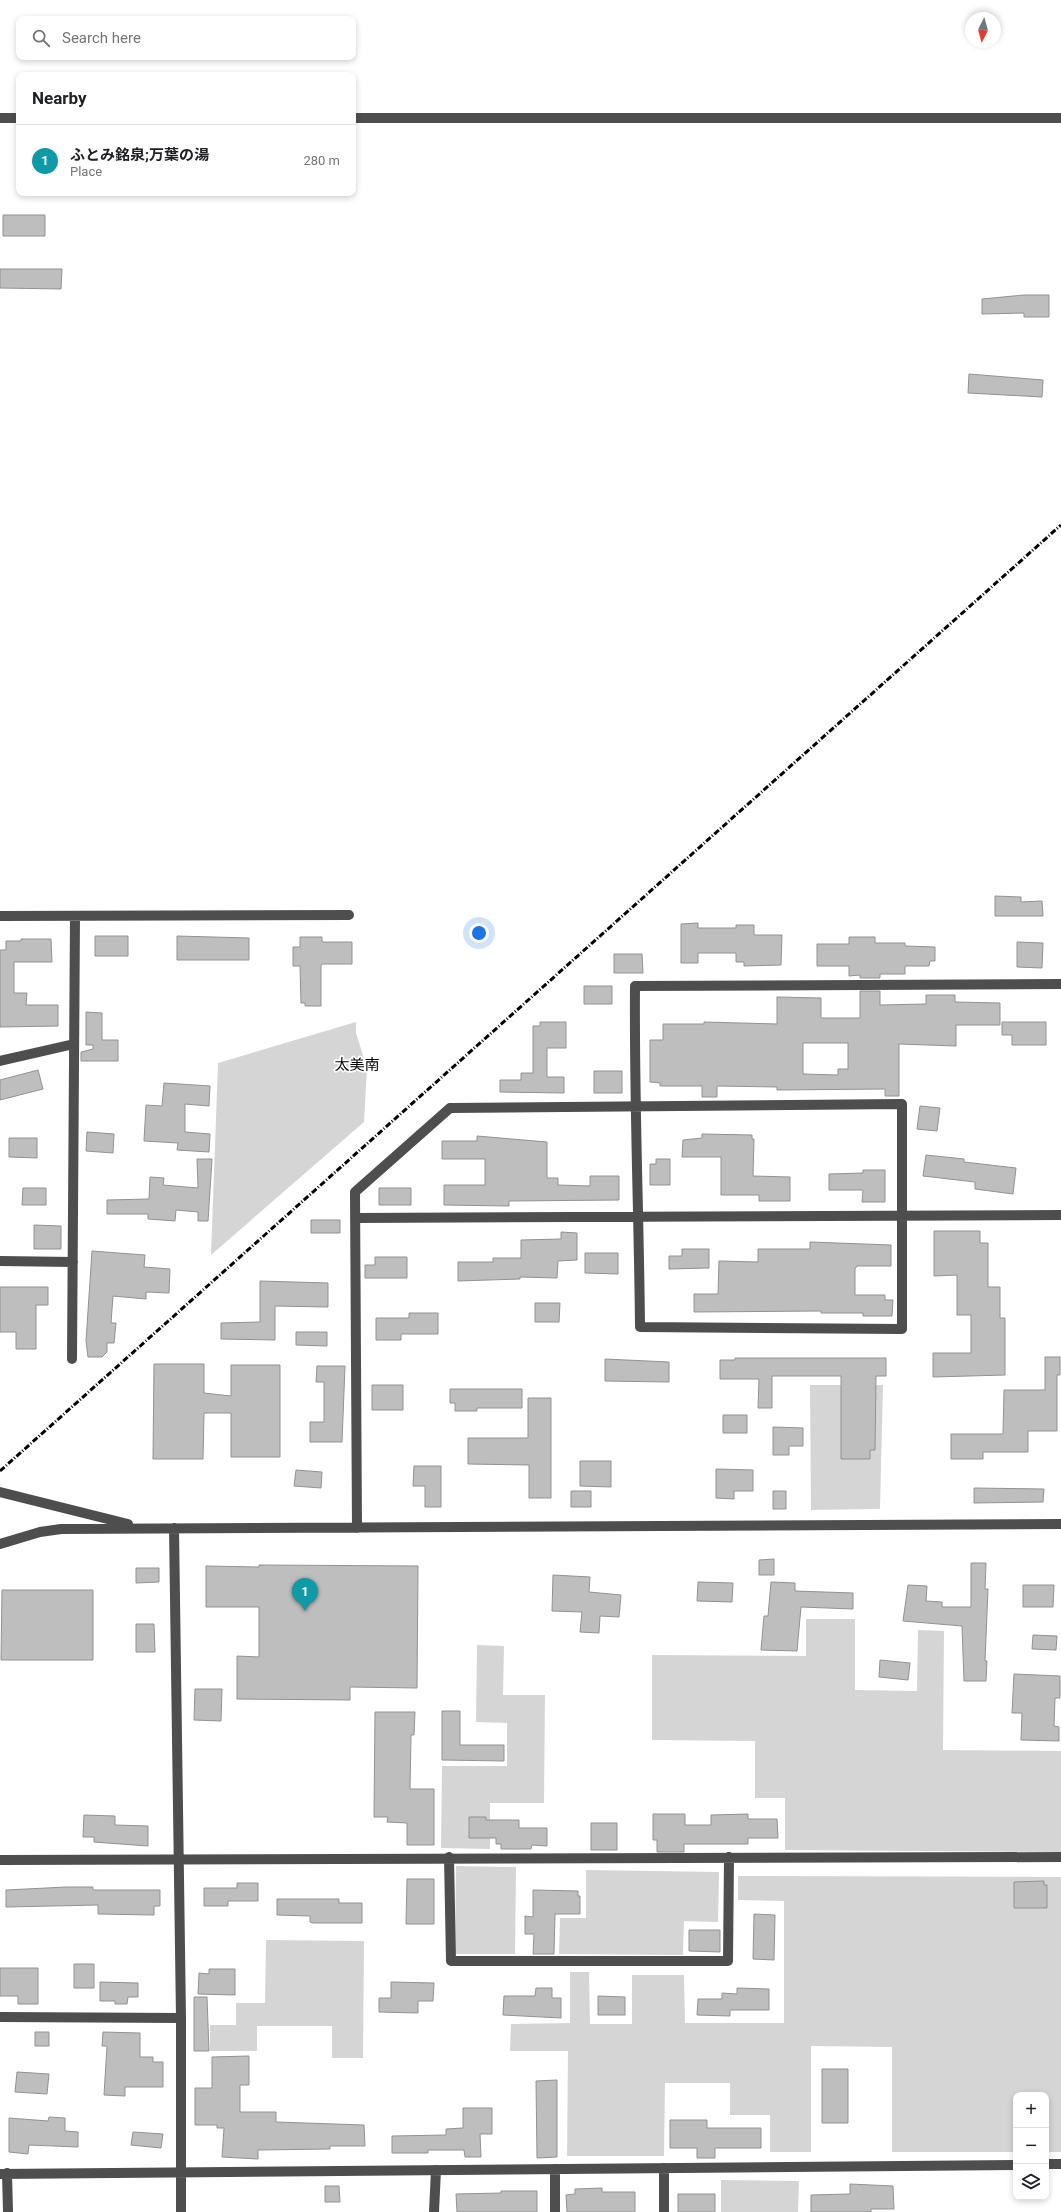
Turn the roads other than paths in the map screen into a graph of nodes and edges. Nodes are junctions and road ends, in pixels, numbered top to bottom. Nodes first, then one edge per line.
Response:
1 (0, 118) edge
2 (16, 118) edge
3 (356, 118) edge
4 (1061, 118) edge
5 (349, 915) dead end
6 (0, 916) edge
7 (75, 916) junction
8 (1061, 984) edge
9 (74, 1044) junction
10 (0, 1061) edge
11 (634, 1108) junction
12 (902, 1215) junction
13 (1061, 1215) edge
14 (639, 1216) junction
15 (355, 1218) junction
16 (0, 1261) edge
17 (73, 1262) junction
18 (72, 1359) dead end
19 (0, 1492) edge
20 (1061, 1524) edge
21 (153, 1528) junction
22 (174, 1528) junction
23 (357, 1528) junction
24 (0, 1544) edge
25 (1061, 1856) edge
26 (449, 1857) junction
27 (729, 1857) junction
28 (177, 1859) junction
29 (0, 1860) edge
30 (0, 2017) edge
31 (181, 2018) junction
32 (1049, 2164) edge
33 (1061, 2164) edge
34 (1013, 2165) edge
35 (664, 2168) junction
36 (555, 2169) junction
37 (436, 2170) junction
38 (182, 2172) junction
39 (4, 2174) edge
40 (8, 2212) edge
41 (181, 2212) edge
42 (434, 2212) edge
43 (555, 2212) edge
44 (664, 2212) edge

1 - 2 street
3 - 4 street
5 - 7 street
6 - 7 street
7 - 9 street
8 - 11 street
9 - 10 street
9 - 17 street
11 - 12 street
11 - 14 street
11 - 15 street
12 - 13 street
12 - 14 street
12 - 14 street
14 - 15 street
15 - 23 street
16 - 17 street
17 - 18 street
19 - 21 street
20 - 23 street
21 - 22 street
21 - 24 street
22 - 23 street
22 - 28 street
25 - 27 street
26 - 27 street
26 - 27 street
26 - 28 street
28 - 29 street
28 - 31 street
30 - 31 street
31 - 38 street
32 - 33 street
34 - 35 street
35 - 36 street
35 - 44 street
36 - 37 street
36 - 43 street
37 - 38 street
37 - 42 street
38 - 39 street
38 - 41 street
39 - 40 street

